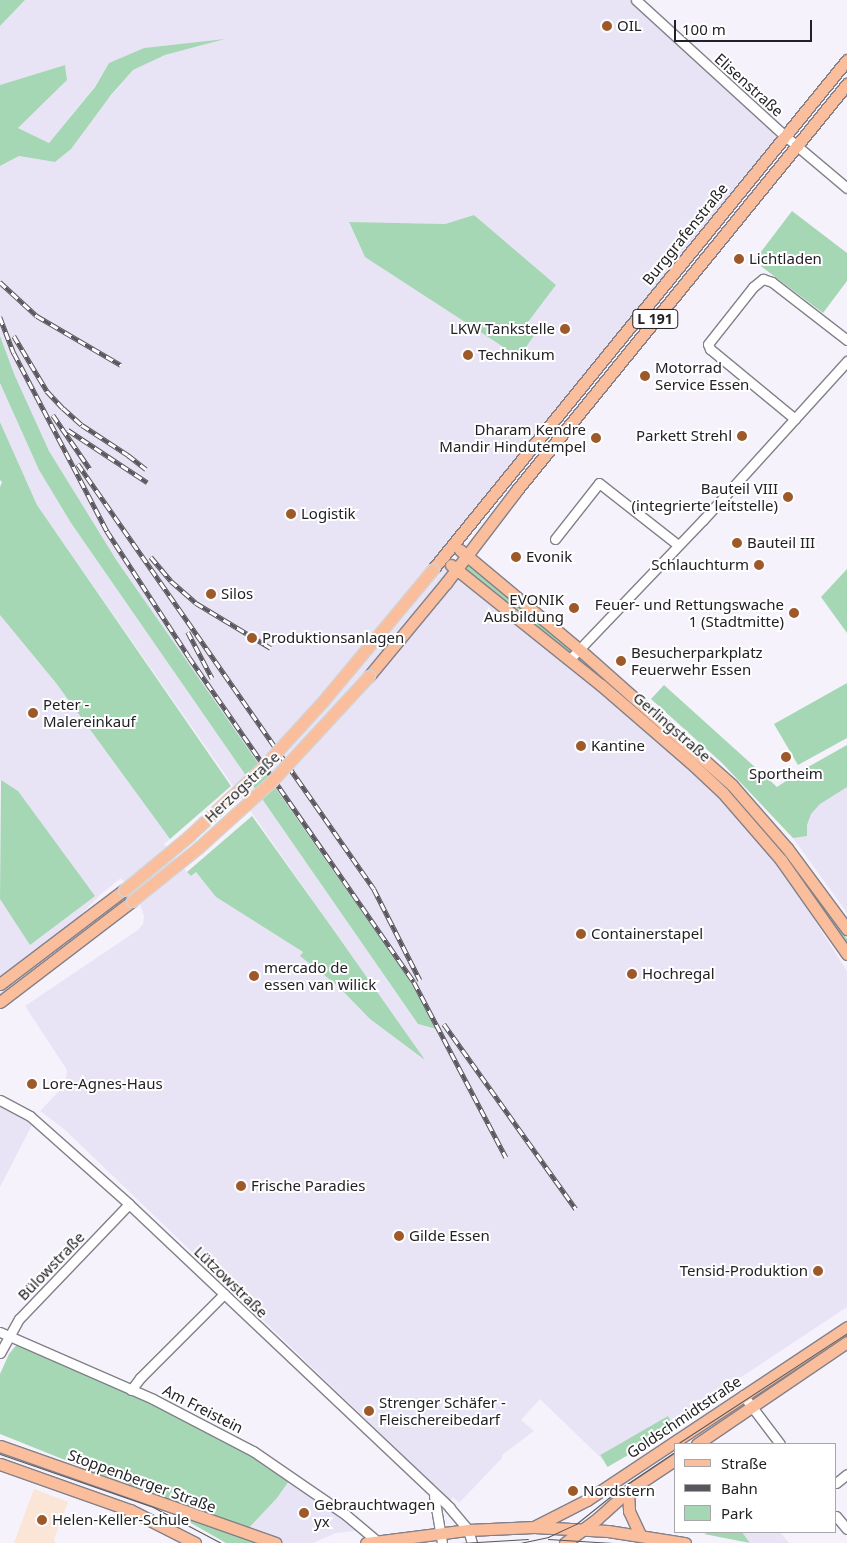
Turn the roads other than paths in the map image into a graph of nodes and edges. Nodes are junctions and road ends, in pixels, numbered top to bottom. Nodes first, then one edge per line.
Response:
1 (636, 0) edge
2 (847, 60) edge
3 (847, 84) edge
4 (784, 135) junction
5 (796, 145) junction
6 (847, 188) edge
7 (847, 340) edge
8 (847, 362) edge
9 (795, 419) junction
10 (555, 539) dead end
11 (453, 544) junction
12 (678, 545) junction
13 (465, 555) junction
14 (442, 557) junction
15 (456, 568) junction
16 (580, 650) junction
17 (569, 660) junction
18 (847, 929) edge
19 (847, 954) edge
20 (0, 984) edge
21 (0, 1002) edge
22 (0, 1100) edge
23 (129, 1204) junction
24 (224, 1294) junction
25 (847, 1327) edge
26 (4, 1334) edge
27 (847, 1342) edge
28 (0, 1353) edge
29 (131, 1390) junction
30 (743, 1395) junction
31 (751, 1406) junction
32 (698, 1443) edge
33 (779, 1443) edge
34 (0, 1446) edge
35 (674, 1460) edge
36 (0, 1464) edge
37 (847, 1474) edge
38 (837, 1482) edge
39 (628, 1491) junction
40 (434, 1496) junction
41 (837, 1517) edge
42 (534, 1527) junction
43 (847, 1529) edge
44 (468, 1530) junction
45 (583, 1530) junction
46 (640, 1535) junction
47 (442, 1538) edge
48 (372, 1542) edge
49 (195, 1543) edge
50 (274, 1543) edge
51 (472, 1543) edge
52 (565, 1543) edge
53 (685, 1543) edge

1 - 4 street, Elisenstraße
2 - 4 main road, Burggrafenstraße / L 191
3 - 5 main road, Burggrafenstraße / L 191
4 - 5 street, Elisenstraße
4 - 11 main road, Burggrafenstraße / L 191
5 - 6 street, Elisenstraße
5 - 13 main road, Burggrafenstraße / L 191
7 - 9 street
8 - 9 street
9 - 12 street
10 - 12 street
11 - 13 main road, Gerlingstraße
11 - 14 main road, Herzogstraße / L 191
12 - 16 street
13 - 15 main road, Herzogstraße / L 191
13 - 16 main road, Gerlingstraße
14 - 15 main road, Gerlingstraße
14 - 20 main road, Herzogstraße, bridge
15 - 17 main road, Gerlingstraße
15 - 21 main road, Herzogstraße, bridge
16 - 17 street
16 - 18 main road, Gerlingstraße
17 - 19 main road, Gerlingstraße
22 - 23 street, Lützowstraße
23 - 24 street, Lützowstraße
23 - 26 street, Bülowstraße
24 - 29 street
24 - 40 street, Lützowstraße
25 - 30 main road, Goldschmidtstraße
26 - 28 street, Bülowstraße
26 - 29 street, Am Freistein
27 - 31 main road, Goldschmidtstraße
29 - 48 street, Am Freistein
30 - 31 street
30 - 42 main road, Goldschmidtstraße
31 - 32 main road, Goldschmidtstraße
31 - 33 street
34 - 50 main road, Stoppenberger Straße
35 - 39 main road, Goldschmidtstraße
36 - 49 main road, Stoppenberger Straße
37 - 38 street
39 - 45 main road, Goldschmidtstraße
39 - 46 main road
40 - 44 street, Lützowstraße
40 - 47 street
41 - 43 street
42 - 44 main road
42 - 45 main road
44 - 47 main road
44 - 51 street, Lützowstraße
45 - 46 main road
45 - 52 main road, Goldschmidtstraße
46 - 53 main road
47 - 48 main road

